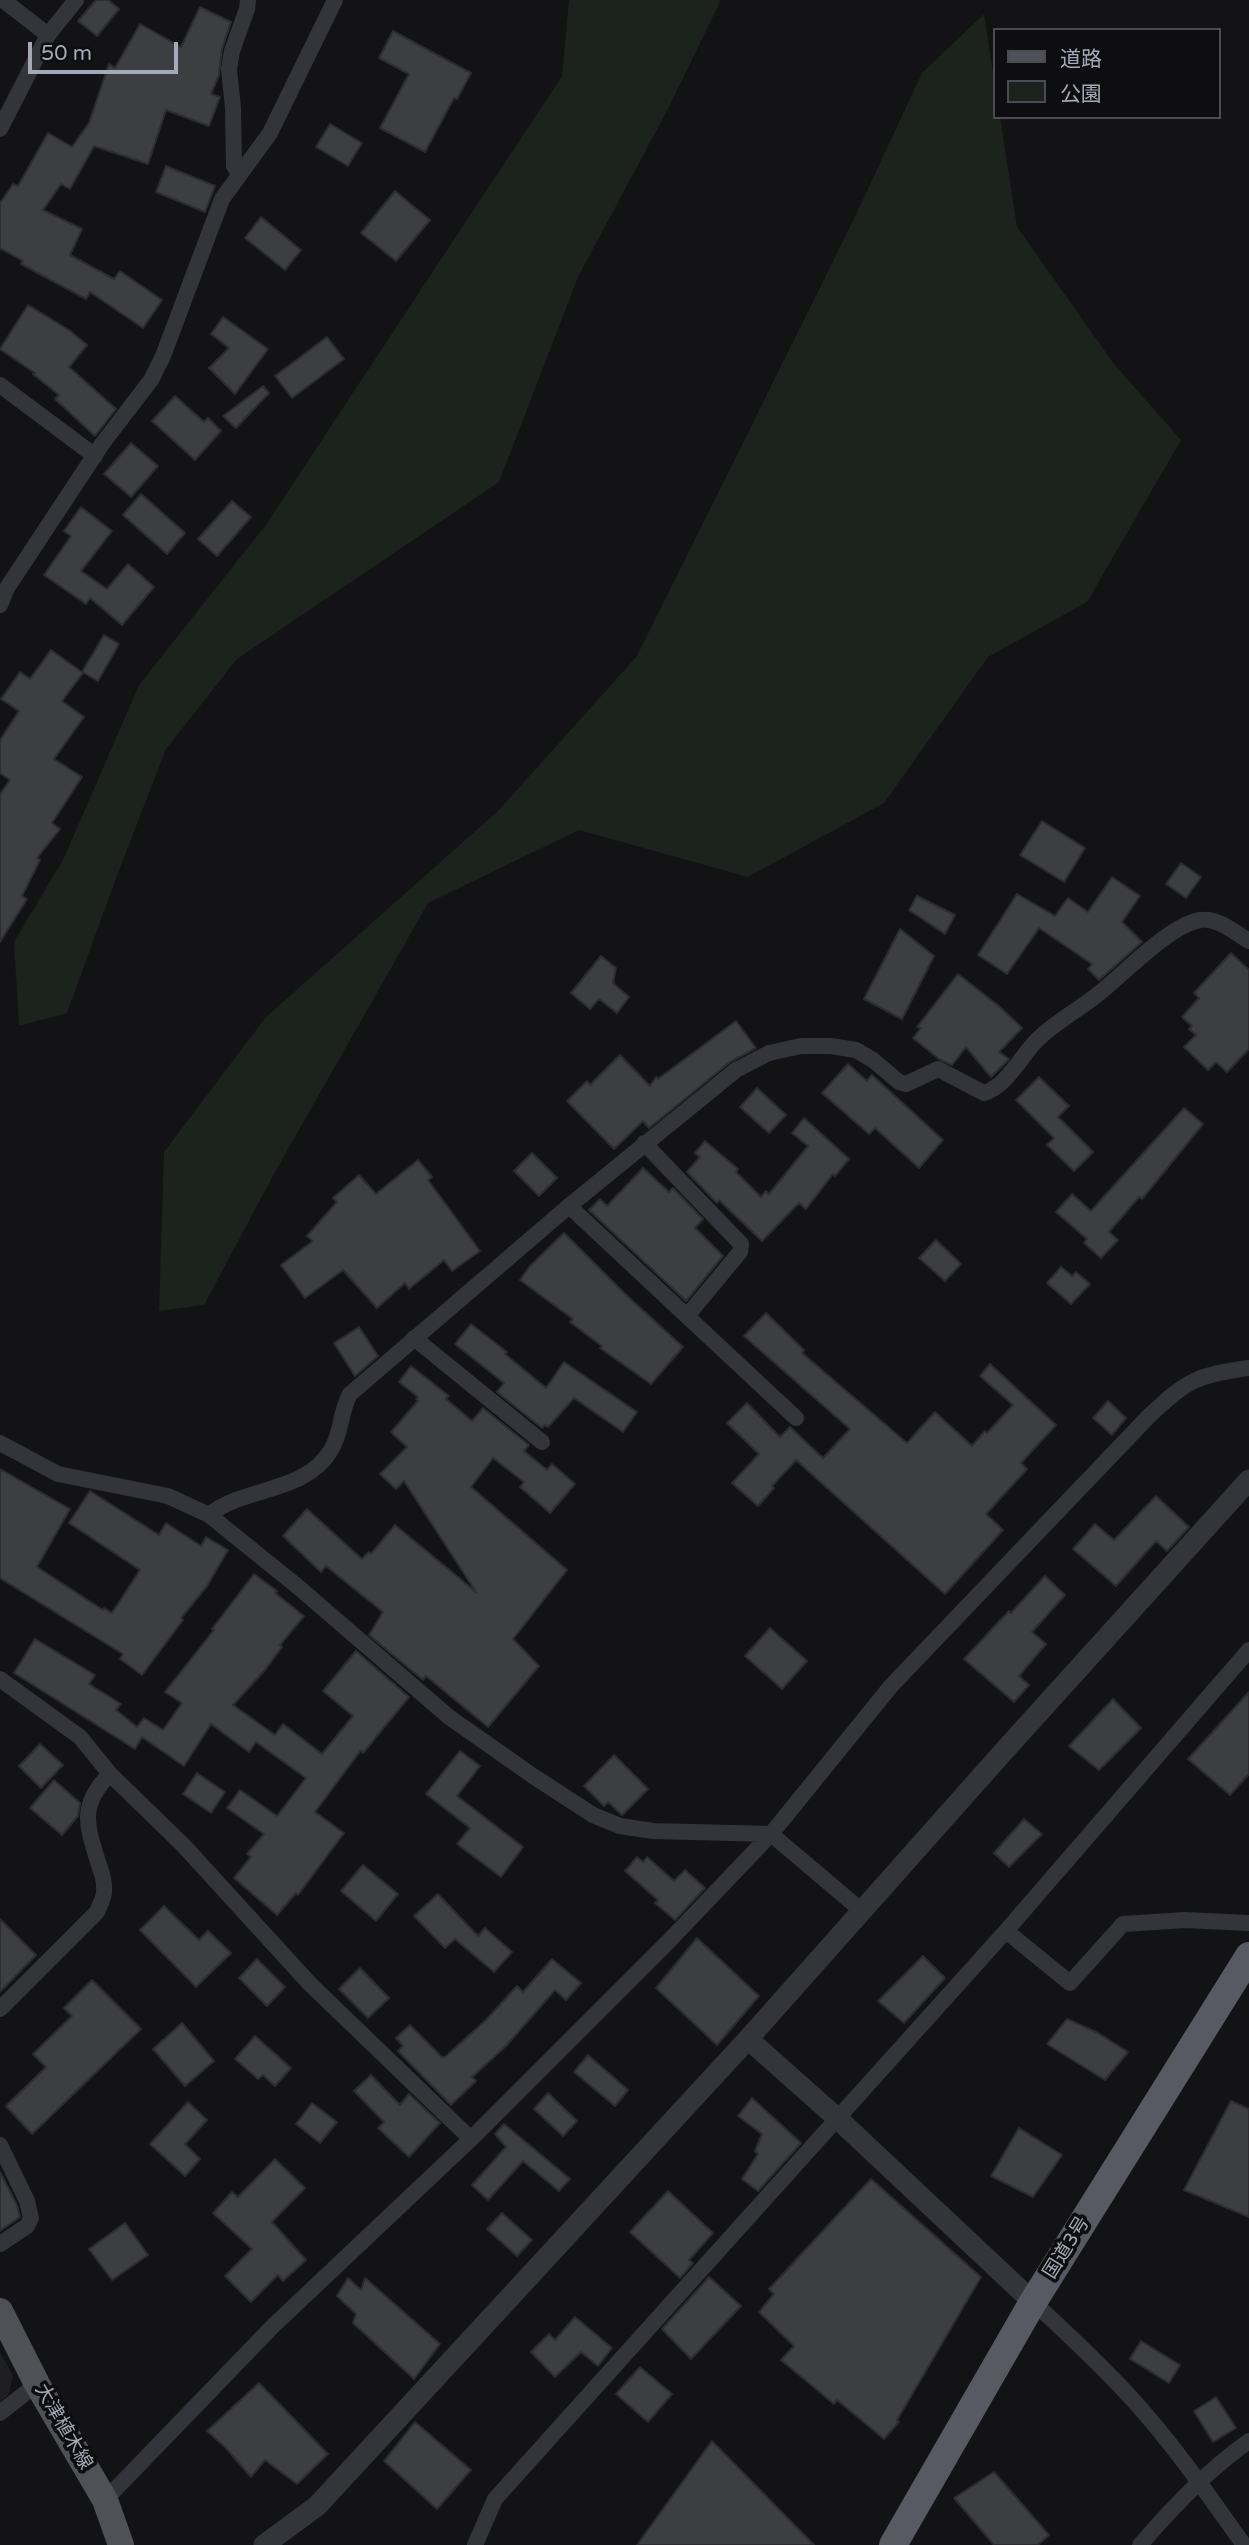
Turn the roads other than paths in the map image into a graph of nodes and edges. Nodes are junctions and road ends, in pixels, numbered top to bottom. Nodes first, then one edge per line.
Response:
1 (2, 0) edge
2 (76, 0) edge
3 (248, 0) edge
4 (335, 0) edge
5 (48, 35) junction
6 (0, 130) edge
7 (239, 174) junction
8 (0, 385) edge
9 (95, 456) junction
10 (0, 605) edge
11 (1249, 941) edge
12 (644, 1143) junction
13 (569, 1206) junction
14 (687, 1316) junction
15 (414, 1338) junction
16 (1249, 1368) edge
17 (796, 1418) dead end
18 (542, 1442) dead end
19 (0, 1443) edge
20 (1249, 1480) edge
21 (209, 1515) junction
22 (1249, 1650) edge
23 (0, 1679) edge
24 (110, 1774) junction
25 (771, 1834) junction
26 (862, 1911) junction
27 (1249, 1923) edge
28 (1006, 1931) junction
29 (1249, 1956) edge
30 (0, 2009) edge
31 (748, 2039) junction
32 (837, 2118) junction
33 (471, 2139) junction
34 (0, 2144) edge
35 (0, 2244) edge
36 (1033, 2302) junction
37 (0, 2311) edge
38 (37, 2384) junction
39 (0, 2413) edge
40 (1249, 2441) edge
41 (1200, 2483) junction
42 (104, 2500) junction
43 (121, 2545) edge
44 (264, 2545) edge
45 (475, 2545) edge
46 (893, 2545) edge
47 (1140, 2545) edge
48 (1244, 2545) edge

1 - 5 street
2 - 5 street
3 - 7 street
4 - 7 street
5 - 6 street
7 - 9 street
8 - 9 street
9 - 10 street
11 - 12 street
12 - 13 street
12 - 14 street
13 - 14 street
13 - 15 street
14 - 17 street
15 - 18 street
15 - 21 street
16 - 25 street
19 - 21 street
20 - 26 street
21 - 25 street
22 - 28 street
23 - 24 street
24 - 30 street
24 - 33 street
25 - 26 street
25 - 33 street
26 - 31 street
27 - 28 street
28 - 32 street
29 - 36 highway, 国道3号
31 - 32 street
31 - 44 street
32 - 36 street
32 - 45 street
33 - 42 street
34 - 35 street
36 - 41 street
36 - 46 highway, 国道3号
37 - 38 main road, 大津植木線
38 - 39 street
38 - 42 main road, 大津植木線
40 - 41 street
41 - 47 street
41 - 48 street
42 - 43 main road, 大津植木線

